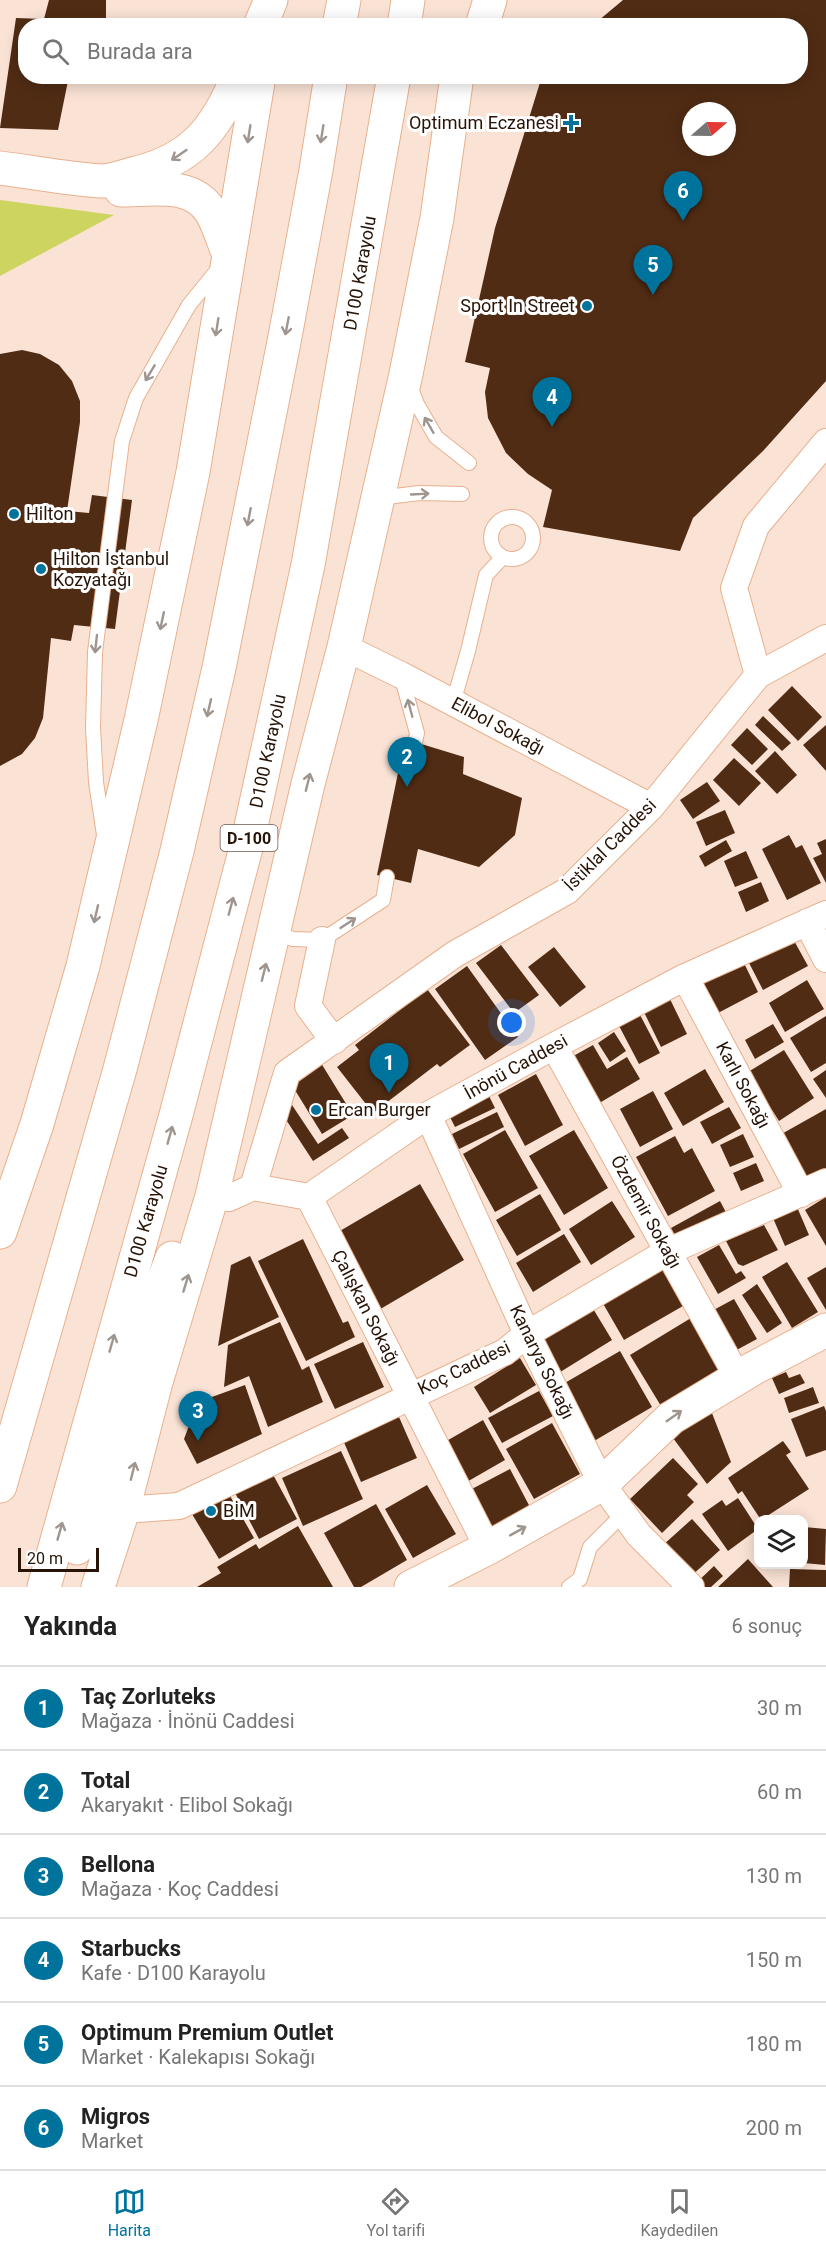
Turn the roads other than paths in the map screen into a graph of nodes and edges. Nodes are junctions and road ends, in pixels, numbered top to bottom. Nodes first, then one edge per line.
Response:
1 (271, 0) edge
2 (344, 0) edge
3 (408, 0) edge
4 (467, 0) edge
5 (489, 0) edge
6 (263, 18) edge
7 (268, 18) edge
8 (341, 18) edge
9 (405, 18) edge
10 (464, 18) edge
11 (484, 18) edge
12 (235, 84) edge
13 (258, 84) edge
14 (330, 84) edge
15 (393, 84) edge
16 (456, 84) edge
17 (464, 84) edge
18 (449, 132) junction
19 (0, 168) edge
20 (0, 182) edge
21 (78, 184) junction
22 (229, 255) junction
23 (406, 374) junction
24 (826, 442) edge
25 (470, 463) dead end
26 (462, 494) dead end
27 (378, 498) junction
28 (503, 557) dead end
29 (826, 638) edge
30 (344, 647) junction
31 (400, 675) junction
32 (758, 675) junction
33 (453, 703) junction
34 (415, 742) dead end
35 (651, 807) junction
36 (108, 864) junction
37 (387, 878) dead end
38 (817, 918) edge
39 (274, 933) junction
40 (322, 940) junction
41 (826, 959) edge
42 (686, 977) junction
43 (252, 1021) junction
44 (334, 1041) junction
45 (554, 1046) junction
46 (428, 1115) junction
47 (826, 1182) edge
48 (253, 1187) junction
49 (801, 1194) junction
50 (212, 1196) junction
51 (309, 1197) junction
52 (0, 1232) edge
53 (668, 1252) junction
54 (826, 1330) edge
55 (527, 1334) junction
56 (738, 1378) junction
57 (411, 1395) junction
58 (602, 1484) junction
59 (0, 1486) edge
60 (123, 1510) junction
61 (624, 1513) junction
62 (488, 1548) junction
63 (681, 1583) edge
64 (44, 1587) edge
65 (65, 1587) edge
66 (98, 1587) edge
67 (411, 1587) edge
68 (569, 1587) edge

1 - 6 main road
1 - 7 main road
2 - 8 main road
3 - 9 main road
4 - 10 main road
5 - 11 main road
12 -> 21 main road
13 -> 22 main road
14 -> 59 main road
64 -> 15 main road, D100 Karayolu / D-100
16 - 18 main road
17 - 18 main road
18 - 23 main road
19 - 21 main road
20 - 21 main road
21 - 22 main road
22 -> 36 main road
22 -> 36 lane
25 -> 23 lane
23 - 27 main road
24 - 32 street
27 -> 26 lane
27 - 30 main road
28 - 33 lane
29 - 32 street, İstiklal Caddesi
30 - 31 street, Elibol Sokağı
39 -> 30 main road
31 - 33 street, Elibol Sokağı
34 -> 31 lane
32 - 35 street, İstiklal Caddesi
33 - 35 street, Elibol Sokağı
35 - 44 street, İstiklal Caddesi
36 -> 52 main road
40 -> 37 lane
38 - 41 street
38 - 42 street, İnönü Caddesi
39 - 40 lane
43 -> 39 main road
40 - 44 street
42 - 45 street, İnönü Caddesi
42 - 49 street, Karlı Sokağı
43 - 50 main road
43 - 65 main road
44 - 48 street, İstiklal Caddesi
45 - 46 street, İnönü Caddesi
45 - 53 street, Özdemir Sokağı
46 - 51 street, İnönü Caddesi
46 - 55 street, Kanarya Sokağı
47 - 49 street, Koç Caddesi
48 - 50 street
48 - 51 street
49 - 53 street, Koç Caddesi
60 -> 50 main road
51 - 57 street, Çalışkan Sokağı
53 - 55 street, Koç Caddesi
53 - 56 street, Özdemir Sokağı
54 - 56 main road
55 - 57 street, Koç Caddesi
55 - 58 street, Kanarya Sokağı
58 -> 56 main road
57 - 60 street, Koç Caddesi
57 - 62 street, Çalışkan Sokağı
58 - 61 street, Kanarya Sokağı
62 -> 58 main road
60 - 66 main road
61 - 63 street, Kanarya Sokağı
61 - 68 lane
62 - 67 main road

